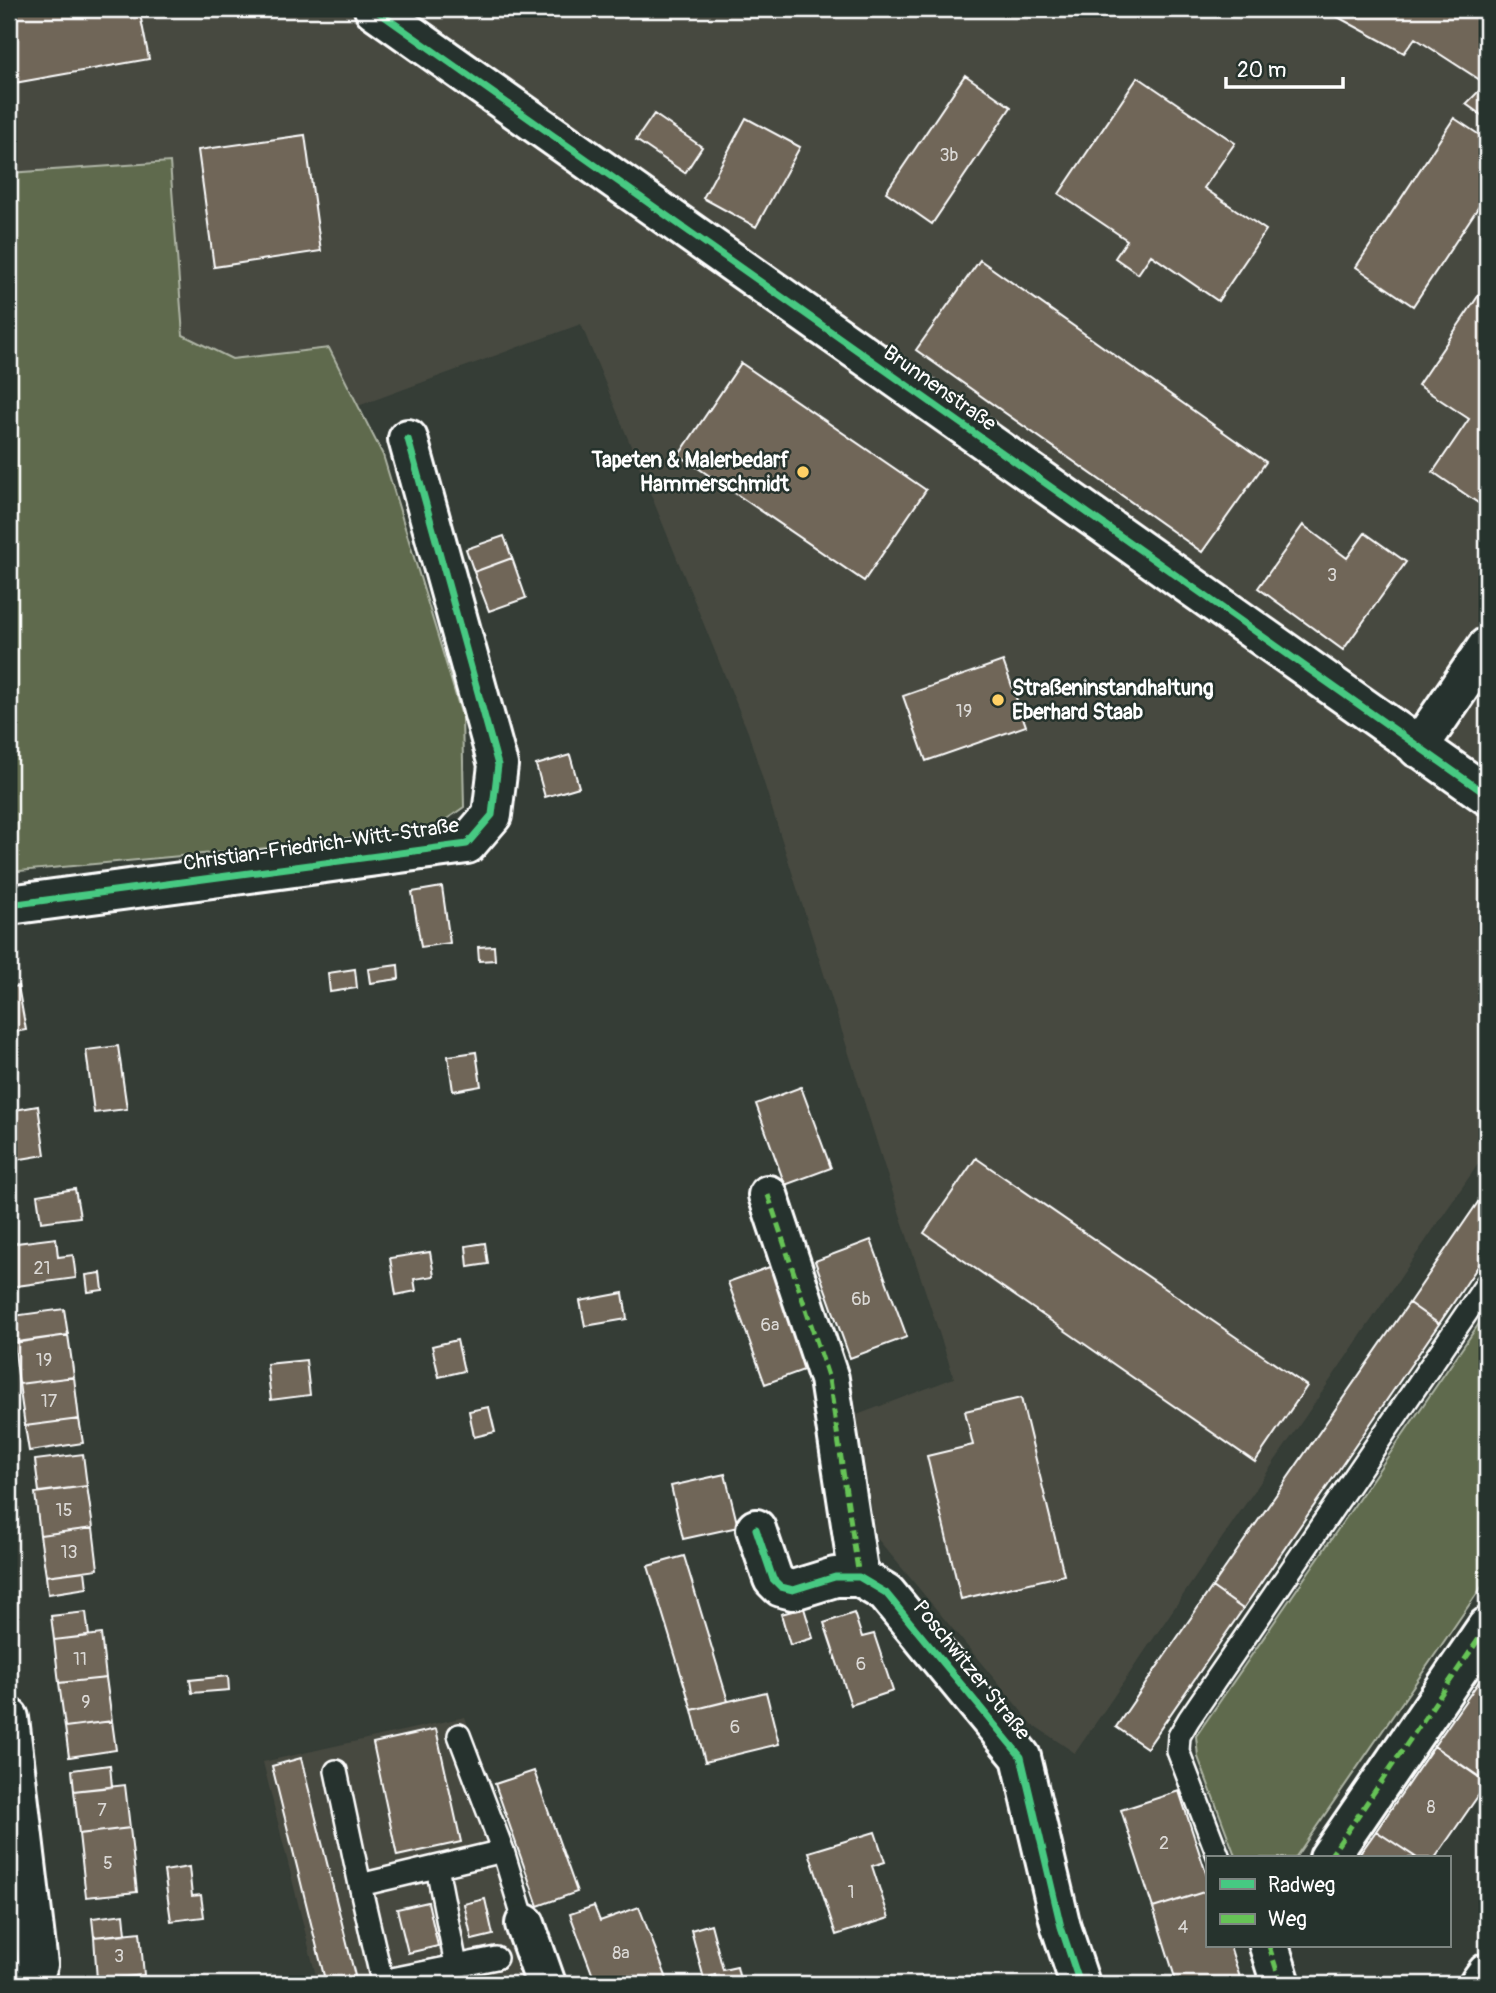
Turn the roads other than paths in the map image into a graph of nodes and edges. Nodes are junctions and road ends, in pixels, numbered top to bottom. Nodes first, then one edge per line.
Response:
1 (374, 9) edge
2 (408, 439) dead end
3 (1487, 647) edge
4 (1418, 748) junction
5 (1487, 795) edge
6 (9, 905) edge
7 (768, 1195) dead end
8 (1487, 1283) edge
9 (756, 1529) dead end
10 (859, 1577) junction
11 (1487, 1627) edge
12 (9, 1718) edge
13 (459, 1735) dead end
14 (336, 1771) dead end
15 (502, 1852) junction
16 (1218, 1856) edge
17 (1330, 1856) edge
18 (437, 1867) junction
19 (360, 1885) junction
20 (524, 1924) joint
21 (1270, 1948) edge
22 (496, 1958) dead end
23 (456, 1965) junction
24 (1487, 1973) edge
25 (29, 1984) edge
26 (546, 1984) edge
27 (1080, 1984) edge
28 (1281, 1984) edge
29 (1479, 1984) edge

1 - 4 street, Brunnenstraße
2 - 6 street, Christian-Friedrich-Witt-Straße
3 - 4 street
4 - 5 street, Brunnenstraße
7 - 10 street
8 - 16 lane
9 - 10 street
10 - 27 street, Poschwitzer Straße
11 - 17 street
12 - 25 street
13 - 15 lane
14 - 19 lane
15 - 18 lane
15 - 20 lane
18 - 19 lane
18 - 23 lane
19 - 23 lane
20 - 26 street
21 - 28 street
22 - 23 lane
24 - 29 street

